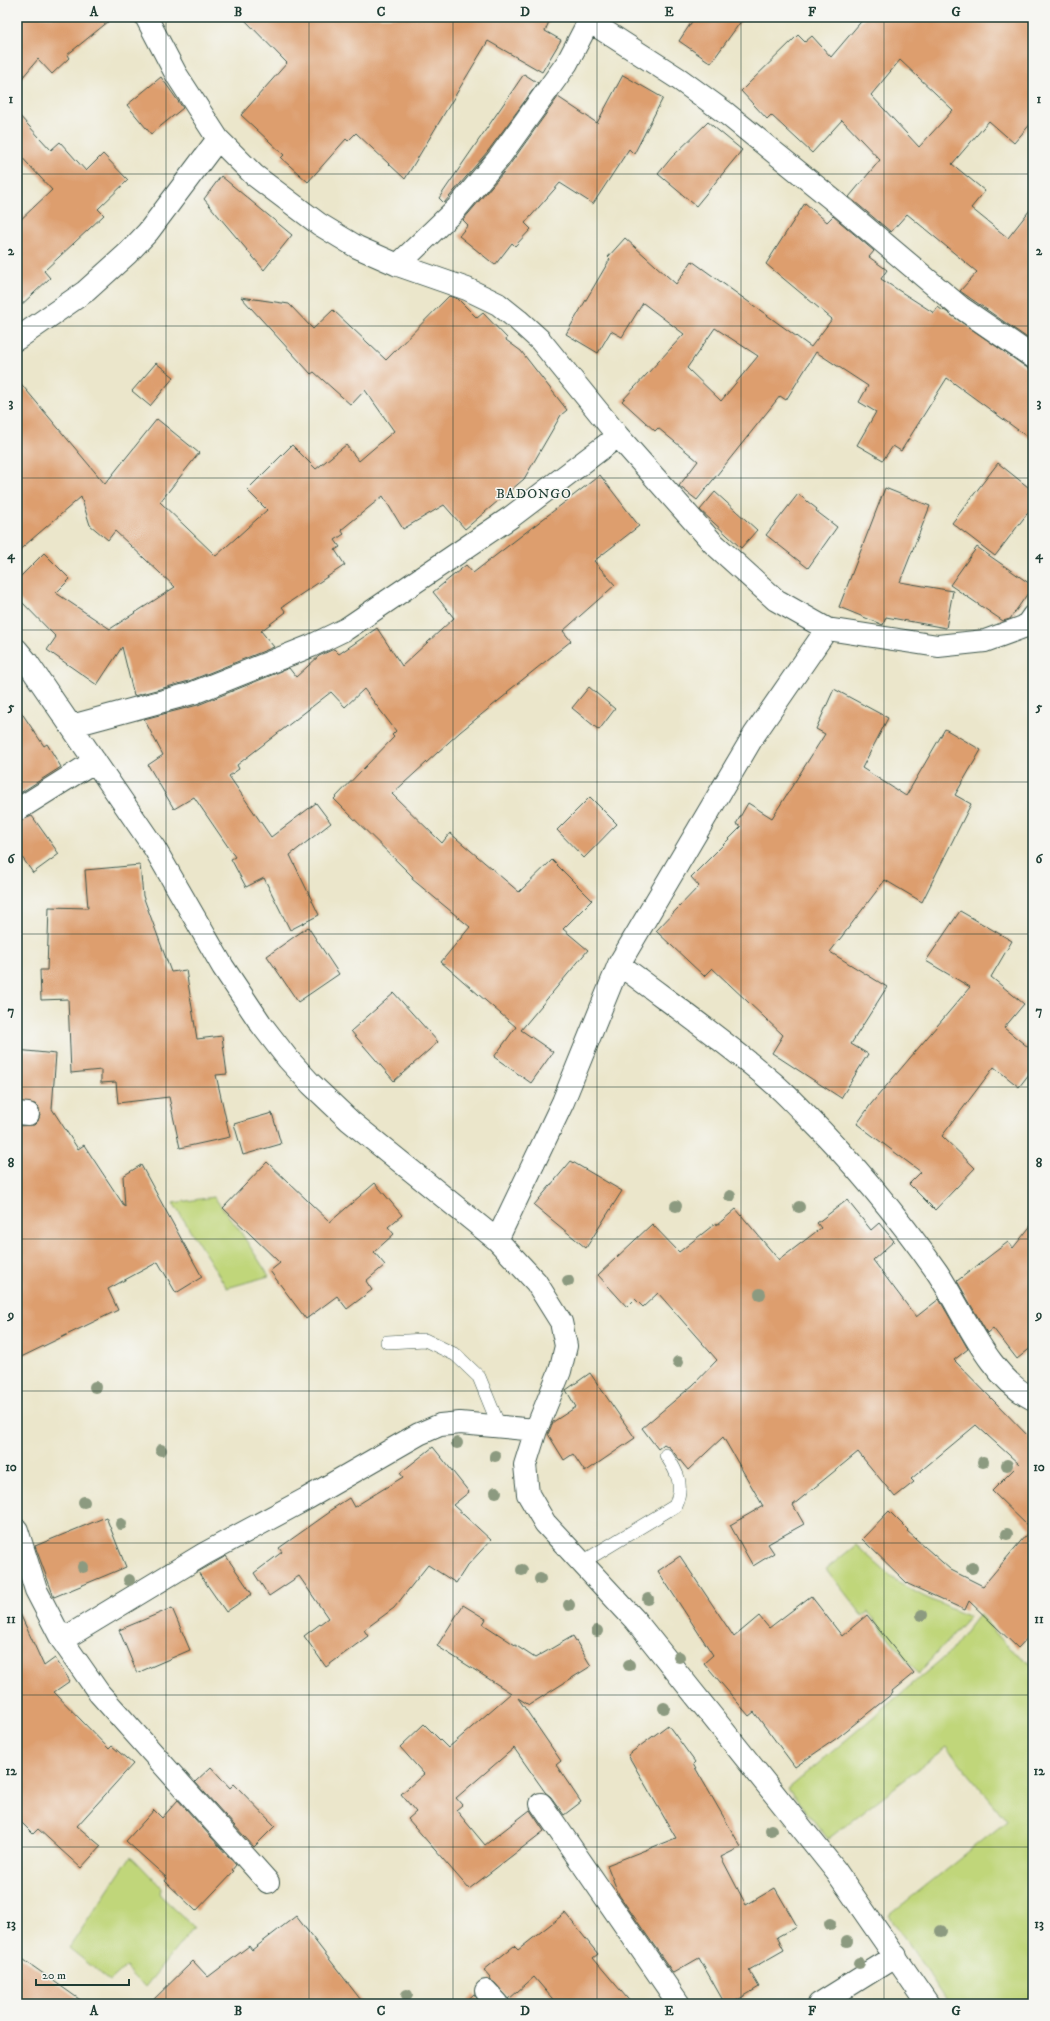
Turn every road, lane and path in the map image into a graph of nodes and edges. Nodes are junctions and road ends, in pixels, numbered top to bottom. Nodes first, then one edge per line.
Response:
1 (146, 17) edge
2 (589, 19) edge
3 (218, 139) junction
4 (398, 265) junction
5 (17, 339) edge
6 (1033, 357) edge
7 (618, 436) junction
8 (1033, 616) edge
9 (827, 629) junction
10 (17, 650) edge
11 (71, 726) junction
12 (95, 761) junction
13 (17, 810) edge
14 (619, 964) junction
15 (497, 1240) junction
16 (387, 1342) dead end
17 (1033, 1399) edge
18 (499, 1426) junction
19 (536, 1430) junction
20 (666, 1455) dead end
21 (17, 1530) edge
22 (581, 1563) junction
23 (62, 1640) junction
24 (541, 1804) dead end
25 (268, 1882) dead end
26 (896, 1956) junction
27 (680, 2004) edge
28 (819, 2004) edge
29 (928, 2004) edge

1 - 3 street
2 - 4 street
2 - 6 street
3 - 4 street
3 - 5 street
4 - 7 street
7 - 9 street
7 - 11 street
8 - 9 street
9 - 14 street
10 - 11 street
11 - 12 street
12 - 13 street
12 - 15 street
14 - 15 street
14 - 17 street
15 - 19 street
16 - 18 lane
18 - 19 street
18 - 23 street
19 - 22 street
20 - 22 lane
21 - 23 street
22 - 26 street
23 - 25 street
24 - 27 street
26 - 28 street
26 - 29 street

